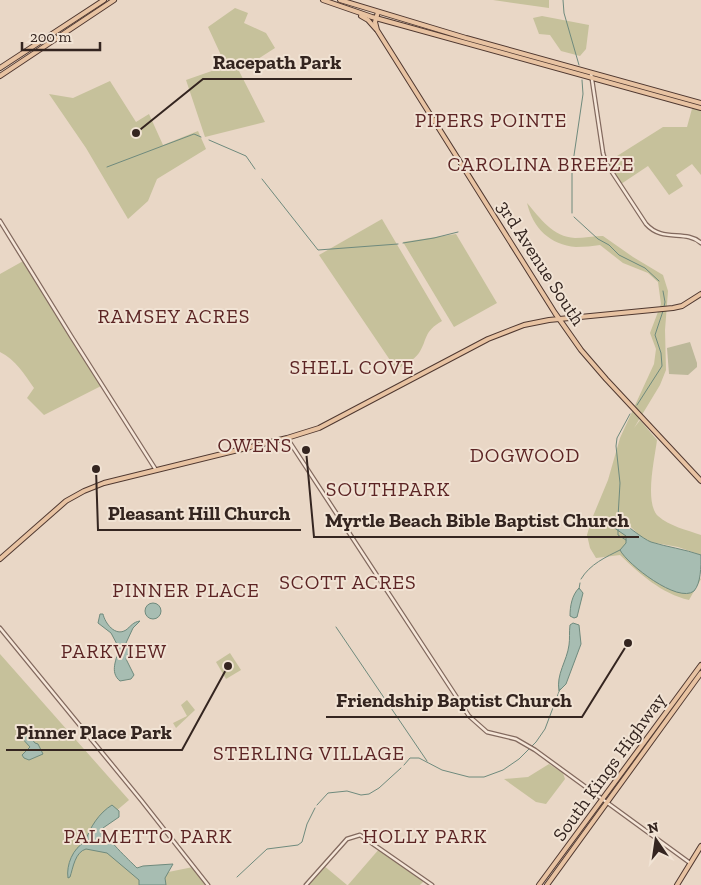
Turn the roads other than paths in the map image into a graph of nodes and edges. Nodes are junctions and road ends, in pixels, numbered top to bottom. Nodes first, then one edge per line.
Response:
1 (104, 0) edge
2 (114, 0) edge
3 (323, 0) edge
4 (340, 0) edge
5 (378, 12) junction
6 (357, 13) junction
7 (376, 18) junction
8 (377, 30) junction
9 (0, 68) edge
10 (592, 75) junction
11 (0, 76) edge
12 (701, 103) edge
13 (701, 108) edge
14 (0, 220) edge
15 (701, 243) edge
16 (701, 294) edge
17 (560, 320) junction
18 (287, 438) junction
19 (156, 470) junction
20 (701, 480) edge
21 (0, 559) edge
22 (0, 628) edge
23 (701, 665) edge
24 (701, 673) edge
25 (603, 799) junction
26 (608, 802) junction
27 (701, 846) edge
28 (690, 863) junction
29 (208, 885) edge
30 (306, 885) edge
31 (432, 885) edge
32 (539, 885) edge
33 (547, 885) edge
34 (677, 885) edge

1 - 9 main road
2 - 11 main road
3 - 6 main road
4 - 5 main road
5 - 7 main road, 3rd Avenue South
5 - 10 main road
6 - 7 main road
6 - 8 main road
7 - 8 main road, 3rd Avenue South
7 - 10 main road
8 - 17 main road, 3rd Avenue South
10 - 12 main road
10 - 13 main road
10 - 15 street
14 - 19 street
16 - 17 main road
17 - 18 main road
17 - 20 main road, 3rd Avenue South
18 - 19 main road
18 - 25 street
19 - 21 main road
22 - 29 street
23 - 25 main road, South Kings Highway
24 - 26 main road, South Kings Highway
25 - 26 street
25 - 32 main road, South Kings Highway
26 - 28 street
26 - 33 main road, South Kings Highway
27 - 28 main road
28 - 34 main road
30 - 31 street

